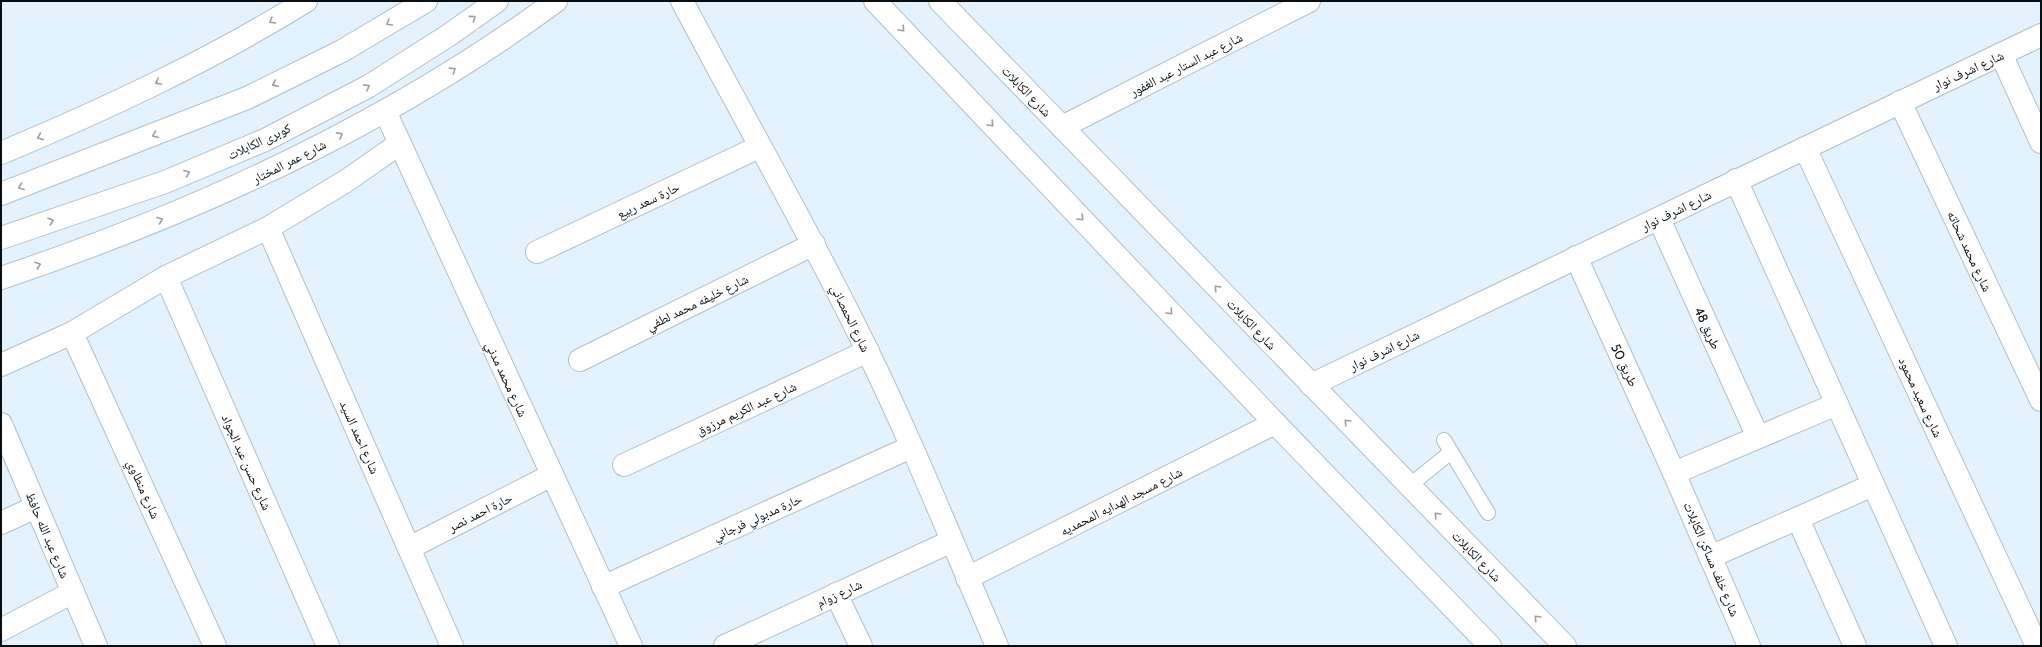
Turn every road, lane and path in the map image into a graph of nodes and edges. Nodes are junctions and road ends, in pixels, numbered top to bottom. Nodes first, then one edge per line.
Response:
1 (496, 1) edge
2 (556, 1) edge
3 (682, 1) edge
4 (875, 1) edge
5 (1309, 1) edge
6 (424, 2) edge
7 (298, 3) edge
8 (943, 3) edge
9 (2041, 35) edge
10 (2001, 54) junction
11 (1900, 102) junction
12 (385, 112) junction
13 (1062, 127) junction
14 (2041, 142) edge
15 (399, 144) junction
16 (760, 147) junction
17 (1805, 148) junction
18 (1, 153) edge
19 (1736, 180) junction
20 (1, 194) edge
21 (1659, 219) junction
22 (268, 228) junction
23 (1, 238) edge
24 (814, 244) junction
25 (537, 252) dead end
26 (1576, 257) junction
27 (166, 277) junction
28 (1, 278) edge
29 (72, 333) junction
30 (868, 351) junction
31 (580, 360) dead end
32 (1, 365) edge
33 (1311, 385) junction
34 (2041, 400) edge
35 (1837, 404) junction
36 (1275, 423) junction
37 (1, 424) edge
38 (1758, 437) junction
39 (911, 447) junction
40 (624, 465) dead end
41 (1674, 473) junction
42 (552, 475) junction
43 (1409, 486) junction
44 (1873, 486) junction
45 (36, 507) junction
46 (1488, 513) dead end
47 (1798, 519) junction
48 (1, 523) edge
49 (952, 541) junction
50 (409, 548) junction
51 (1710, 556) junction
52 (967, 578) junction
53 (603, 587) junction
54 (73, 592) junction
55 (836, 594) junction
56 (1, 630) edge
57 (749, 641) edge
58 (96, 646) edge
59 (215, 646) edge
60 (328, 646) edge
61 (452, 646) edge
62 (630, 646) edge
63 (725, 646) edge
64 (861, 646) edge
65 (997, 646) edge
66 (1490, 646) edge
67 (1565, 646) edge
68 (1749, 646) edge
69 (1855, 646) edge
70 (1946, 646) edge
71 (2037, 646) edge

23 -> 1 street, كوبرى الكابلات
12 -> 2 street, شارع عمر المختار
3 - 16 street, شارع الحمصاني
4 -> 36 street
5 - 13 street, شارع عبد الستار عبد الغفور
6 -> 20 street
7 -> 18 street
8 - 13 street, شارع الكابلات
9 - 10 street, شارع اشرف نوار
10 - 11 street, شارع اشرف نوار
10 - 14 street
11 - 17 street, شارع اشرف نوار
11 - 34 street, شارع محمد شحاته
12 - 15 street, شارع محمد مدني
28 -> 12 street, شارع عمر المختار
33 -> 13 street, شارع الكابلات
15 - 22 street
15 - 42 street, شارع محمد مدني
16 - 24 street, شارع الحمصاني
16 - 25 street, حارة سعد ربيع
17 - 19 street, شارع اشرف نوار
17 - 71 street, شارع سعيد محمود
19 - 21 street, شارع اشرف نوار
19 - 35 street
21 - 26 street, شارع اشرف نوار
21 - 38 street, طريق 48
22 - 27 street
22 - 50 street, شارع احمد السيد
24 - 30 street, شارع الحمصاني
24 - 31 street, شارع خليفه محمد لطفي
26 - 33 street, شارع اشرف نوار
26 - 41 street, طريق 50
27 - 29 street
27 - 60 street, شارع حسن عبد الجواد
29 - 32 street
29 - 59 street, شارع منطاوي
30 - 39 street, شارع الحمصاني
30 - 40 street, شارع عبد الكريم مرزوق
43 -> 33 street, شارع الكابلات
35 - 38 street
35 - 44 street
36 - 52 street, شارع مسجد الهدايه المحمديه
36 - 66 street
37 - 45 street, شارع عبد الله حافظ
38 - 41 street
39 - 49 street, شارع الحمصاني
39 - 53 street, حارة مدبولي فرجاني
41 - 51 street, شارع خلف مساكن الكابلات
42 - 50 street, حارة احمد نصر
42 - 53 street, شارع محمد مدني
43 - 46 lane
67 -> 43 street, شارع الكابلات
44 - 47 street
44 - 70 street
45 - 48 street
45 - 54 street, شارع عبد الله حافظ
47 - 51 street
47 - 69 street
49 - 52 street, شارع الحمصاني
49 - 55 street, شارع زوام
50 - 61 street, شارع احمد السيد
51 - 68 street, شارع خلف مساكن الكابلات
52 - 65 street, شارع الحمصاني
53 - 62 street, شارع محمد مدني
54 - 56 street
54 - 58 street, شارع عبد الله حافظ
55 - 57 street, شارع زوام
55 - 64 street
57 - 63 street, شارع زوام

